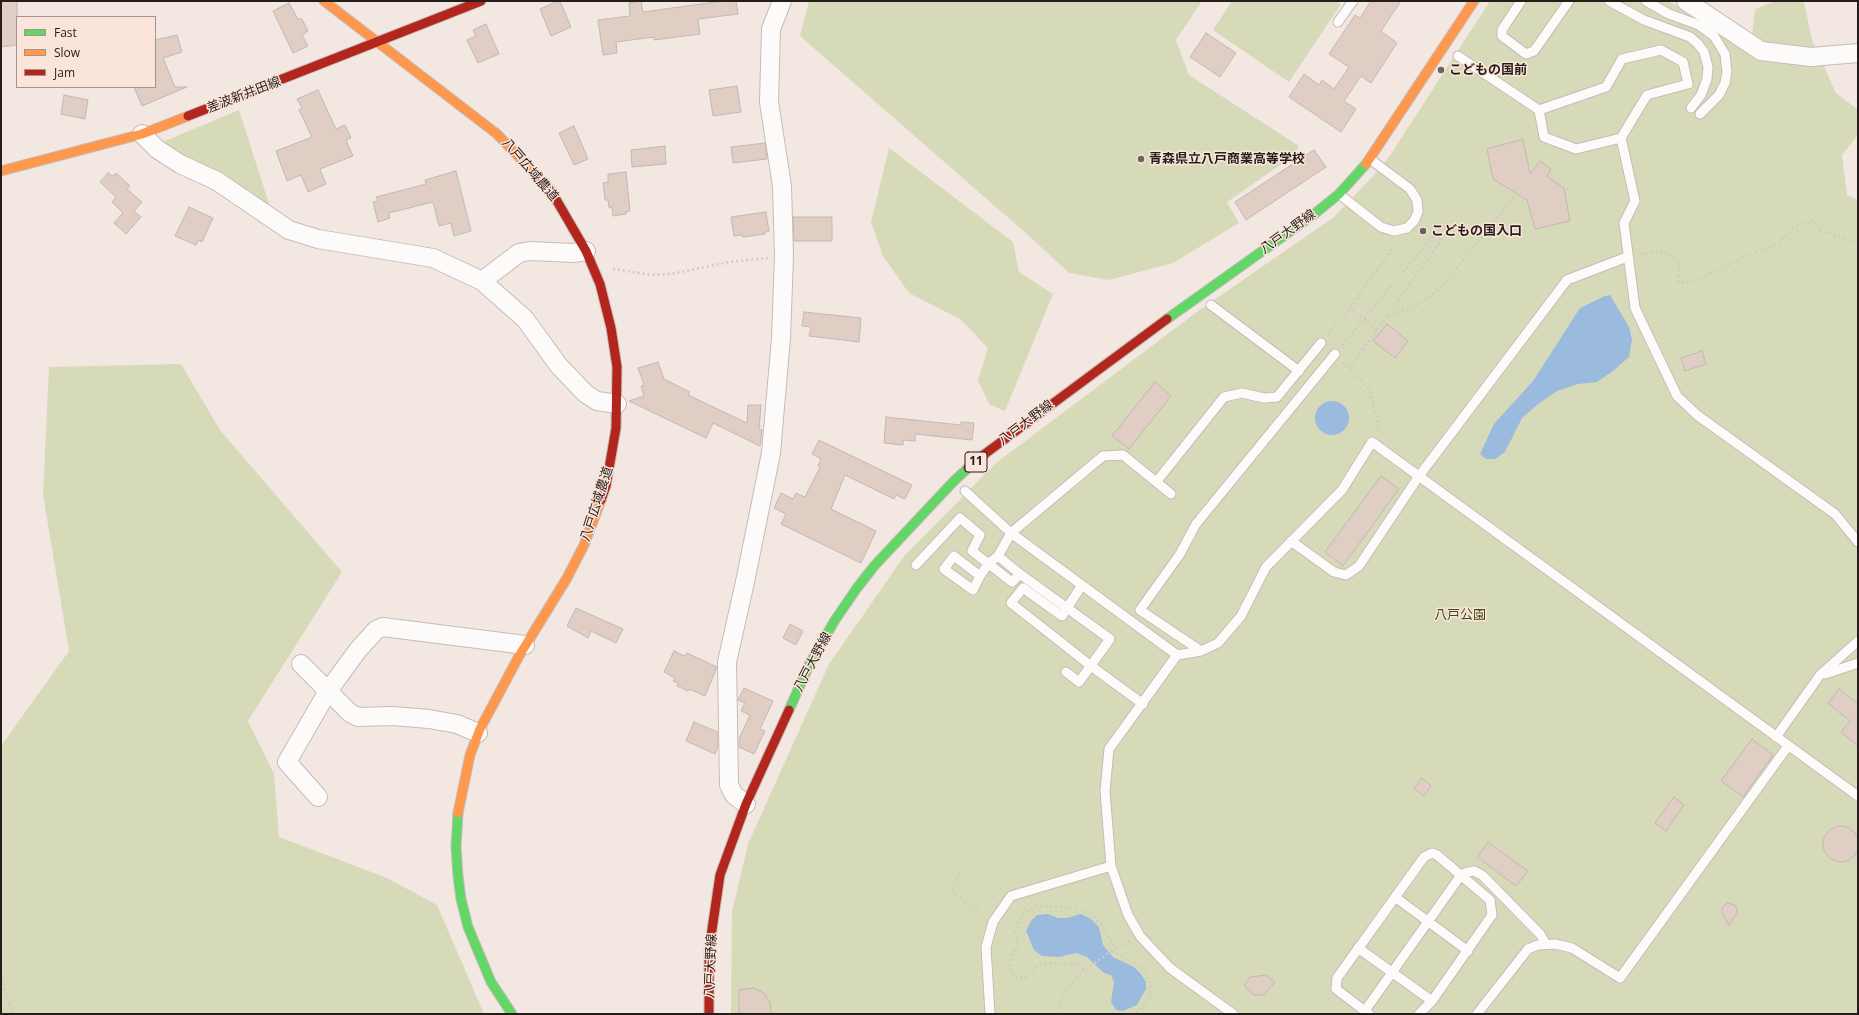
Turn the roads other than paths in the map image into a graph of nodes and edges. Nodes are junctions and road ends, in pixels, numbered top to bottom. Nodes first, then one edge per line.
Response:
1 (324, 1) edge
2 (782, 1) edge
3 (1353, 1) edge
4 (1474, 1) edge
5 (1522, 1) edge
6 (1569, 1) edge
7 (1609, 1) edge
8 (1646, 1) edge
9 (1686, 1) edge
10 (476, 2) edge
11 (1338, 22) dead end
12 (377, 43) junction
13 (1858, 53) edge
14 (1458, 56) dead end
15 (1691, 108) dead end
16 (1539, 110) junction
17 (1700, 114) dead end
18 (142, 134) junction
19 (1621, 138) junction
20 (1370, 158) junction
21 (1, 171) edge
22 (1339, 194) junction
23 (586, 251) junction
24 (1627, 257) junction
25 (482, 281) junction
26 (1211, 305) dead end
27 (1321, 343) road end
28 (1335, 354) road end
29 (1298, 371) junction
30 (617, 404) junction
31 (1419, 476) junction
32 (1157, 482) junction
33 (965, 491) dead end
34 (1171, 494) dead end
35 (1011, 533) junction
36 (1291, 541) junction
37 (1858, 542) edge
38 (998, 556) junction
39 (988, 564) junction
40 (916, 565) dead end
41 (1020, 574) junction
42 (980, 576) dead end
43 (1082, 585) junction
44 (1067, 608) junction
45 (1858, 641) edge
46 (525, 646) junction
47 (1201, 651) junction
48 (1177, 655) junction
49 (1858, 663) edge
50 (301, 664) dead end
51 (1091, 666) junction
52 (1066, 672) dead end
53 (1820, 675) junction
54 (328, 691) junction
55 (1143, 704) junction
56 (478, 733) junction
57 (1776, 737) junction
58 (1788, 746) junction
59 (1858, 796) edge
60 (318, 797) dead end
61 (746, 804) junction
62 (1111, 866) junction
63 (1461, 875) junction
64 (1395, 897) junction
65 (1428, 922) junction
66 (1546, 944) junction
67 (1358, 948) junction
68 (1468, 951) junction
69 (1392, 972) junction
70 (1432, 1001) junction
71 (1367, 1013) edge
72 (512, 1014) edge
73 (709, 1014) edge
74 (990, 1014) edge
75 (1233, 1014) edge
76 (1419, 1014) edge
77 (1477, 1014) edge

1 - 12 main road, 八戸広域農道
2 - 61 street
3 - 11 lane
4 - 20 main road, 八戸大野線 / 11
5 - 6 lane
7 - 15 lane
8 - 17 lane
9 - 13 street
10 - 12 main road, 差波新井田線
12 - 18 main road, 差波新井田線
12 - 23 main road, 八戸広域農道
14 - 16 lane
16 - 19 lane
16 - 19 lane
18 - 21 main road, 差波新井田線
18 - 25 street
19 - 24 lane
20 - 22 main road, 八戸大野線 / 11
20 - 22 lane
22 - 61 main road, 八戸大野線 / 11
23 - 25 street
23 - 30 main road, 八戸広域農道
24 - 31 lane
24 - 37 lane
25 - 30 street
26 - 29 lane
27 - 29 lane
28 - 47 lane
29 - 32 lane
30 - 46 main road, 八戸広域農道
31 - 36 lane
31 - 36 lane
31 - 57 lane
32 - 34 lane
32 - 35 lane
33 - 35 lane
35 - 38 lane
35 - 43 lane
36 - 47 lane
38 - 39 lane
38 - 41 lane
39 - 40 lane
39 - 41 lane
39 - 42 lane
41 - 44 lane
43 - 44 lane
43 - 48 lane
44 - 51 lane
44 - 51 lane
45 - 53 lane
46 - 54 street
46 - 56 main road, 八戸広域農道
47 - 48 lane
48 - 55 lane
49 - 53 lane
50 - 54 street
51 - 52 lane
51 - 55 lane
53 - 57 lane
54 - 56 street
54 - 60 street
55 - 62 lane
56 - 72 main road, 八戸広域農道
57 - 58 lane
58 - 59 lane
58 - 66 lane
61 - 73 main road, 八戸大野線 / 11
62 - 74 lane
62 - 75 lane
63 - 64 lane
63 - 65 lane
63 - 66 lane
63 - 68 lane
64 - 65 lane
64 - 67 lane
65 - 68 lane
65 - 69 lane
66 - 77 lane
67 - 69 lane
67 - 71 lane
68 - 70 lane
69 - 70 lane
69 - 71 lane
70 - 76 lane

